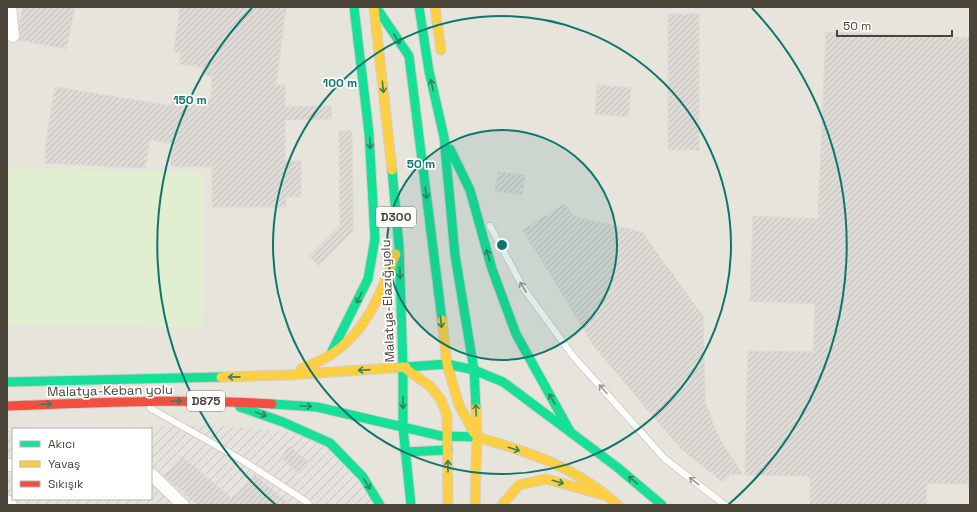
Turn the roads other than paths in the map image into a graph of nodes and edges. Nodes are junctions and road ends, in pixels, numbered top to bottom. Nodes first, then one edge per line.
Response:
1 (10, 7) edge
2 (354, 7) edge
3 (375, 7) edge
4 (419, 7) edge
5 (435, 7) edge
6 (13, 36) dead end
7 (441, 54) dead end
8 (442, 90) dead end
9 (444, 137) junction
10 (470, 190) junction
11 (485, 217) dead end
12 (488, 223) dead end
13 (399, 246) junction
14 (464, 346) junction
15 (445, 348) junction
16 (329, 356) junction
17 (447, 364) junction
18 (403, 367) junction
19 (474, 370) junction
20 (289, 375) junction
21 (7, 382) edge
22 (136, 401) junction
23 (224, 402) junction
24 (7, 406) edge
25 (403, 428) junction
26 (571, 433) junction
27 (448, 436) junction
28 (477, 437) junction
29 (448, 450) junction
30 (405, 452) junction
31 (152, 475) edge
32 (607, 496) junction
33 (7, 501) edge
34 (11, 505) edge
35 (183, 505) edge
36 (309, 505) edge
37 (380, 505) edge
38 (411, 505) edge
39 (448, 505) edge
40 (475, 505) edge
41 (502, 505) edge
42 (618, 505) edge
43 (662, 505) edge
44 (725, 505) edge

1 - 6 street
2 -> 16 main road
3 -> 13 main road, Malatya-Elazığ yolu / D300
3 -> 15 main road
9 -> 4 main road
5 - 7 main road
8 - 9 main road
9 - 10 main road
9 - 14 main road
10 - 11 lane
26 -> 10 main road
44 -> 12 lane
13 - 16 main road
13 -> 18 main road, Malatya-Elazığ yolu / D300
14 - 15 main road
14 - 19 main road
15 - 17 main road
16 - 20 main road
17 - 18 main road, Malatya-Keban yolu
17 - 19 main road, Malatya-Keban yolu
17 - 28 main road
18 -> 20 main road, Malatya-Keban yolu / D875
18 -> 25 main road, Malatya-Elazığ yolu / D300
18 - 27 main road
19 - 26 main road, Malatya-Keban yolu
28 -> 19 main road
20 -> 21 main road, Malatya-Keban yolu / D875
22 -> 23 main road, Malatya-Keban yolu / D875
24 -> 22 main road, Malatya-Keban yolu / D875
22 - 36 lane
23 -> 25 main road, Malatya-Keban yolu / D875
23 -> 37 main road
25 - 27 main road, Malatya-Keban yolu
25 - 30 main road, D300
43 -> 26 main road, Malatya-Keban yolu
27 - 28 main road, Malatya-Keban yolu
27 - 29 main road
28 -> 32 main road, Malatya-Keban yolu
28 - 40 main road
29 - 30 main road
39 -> 29 main road
30 - 38 main road, D300
31 - 35 street
41 -> 32 main road
32 - 42 main road, Malatya-Keban yolu
33 - 34 street

